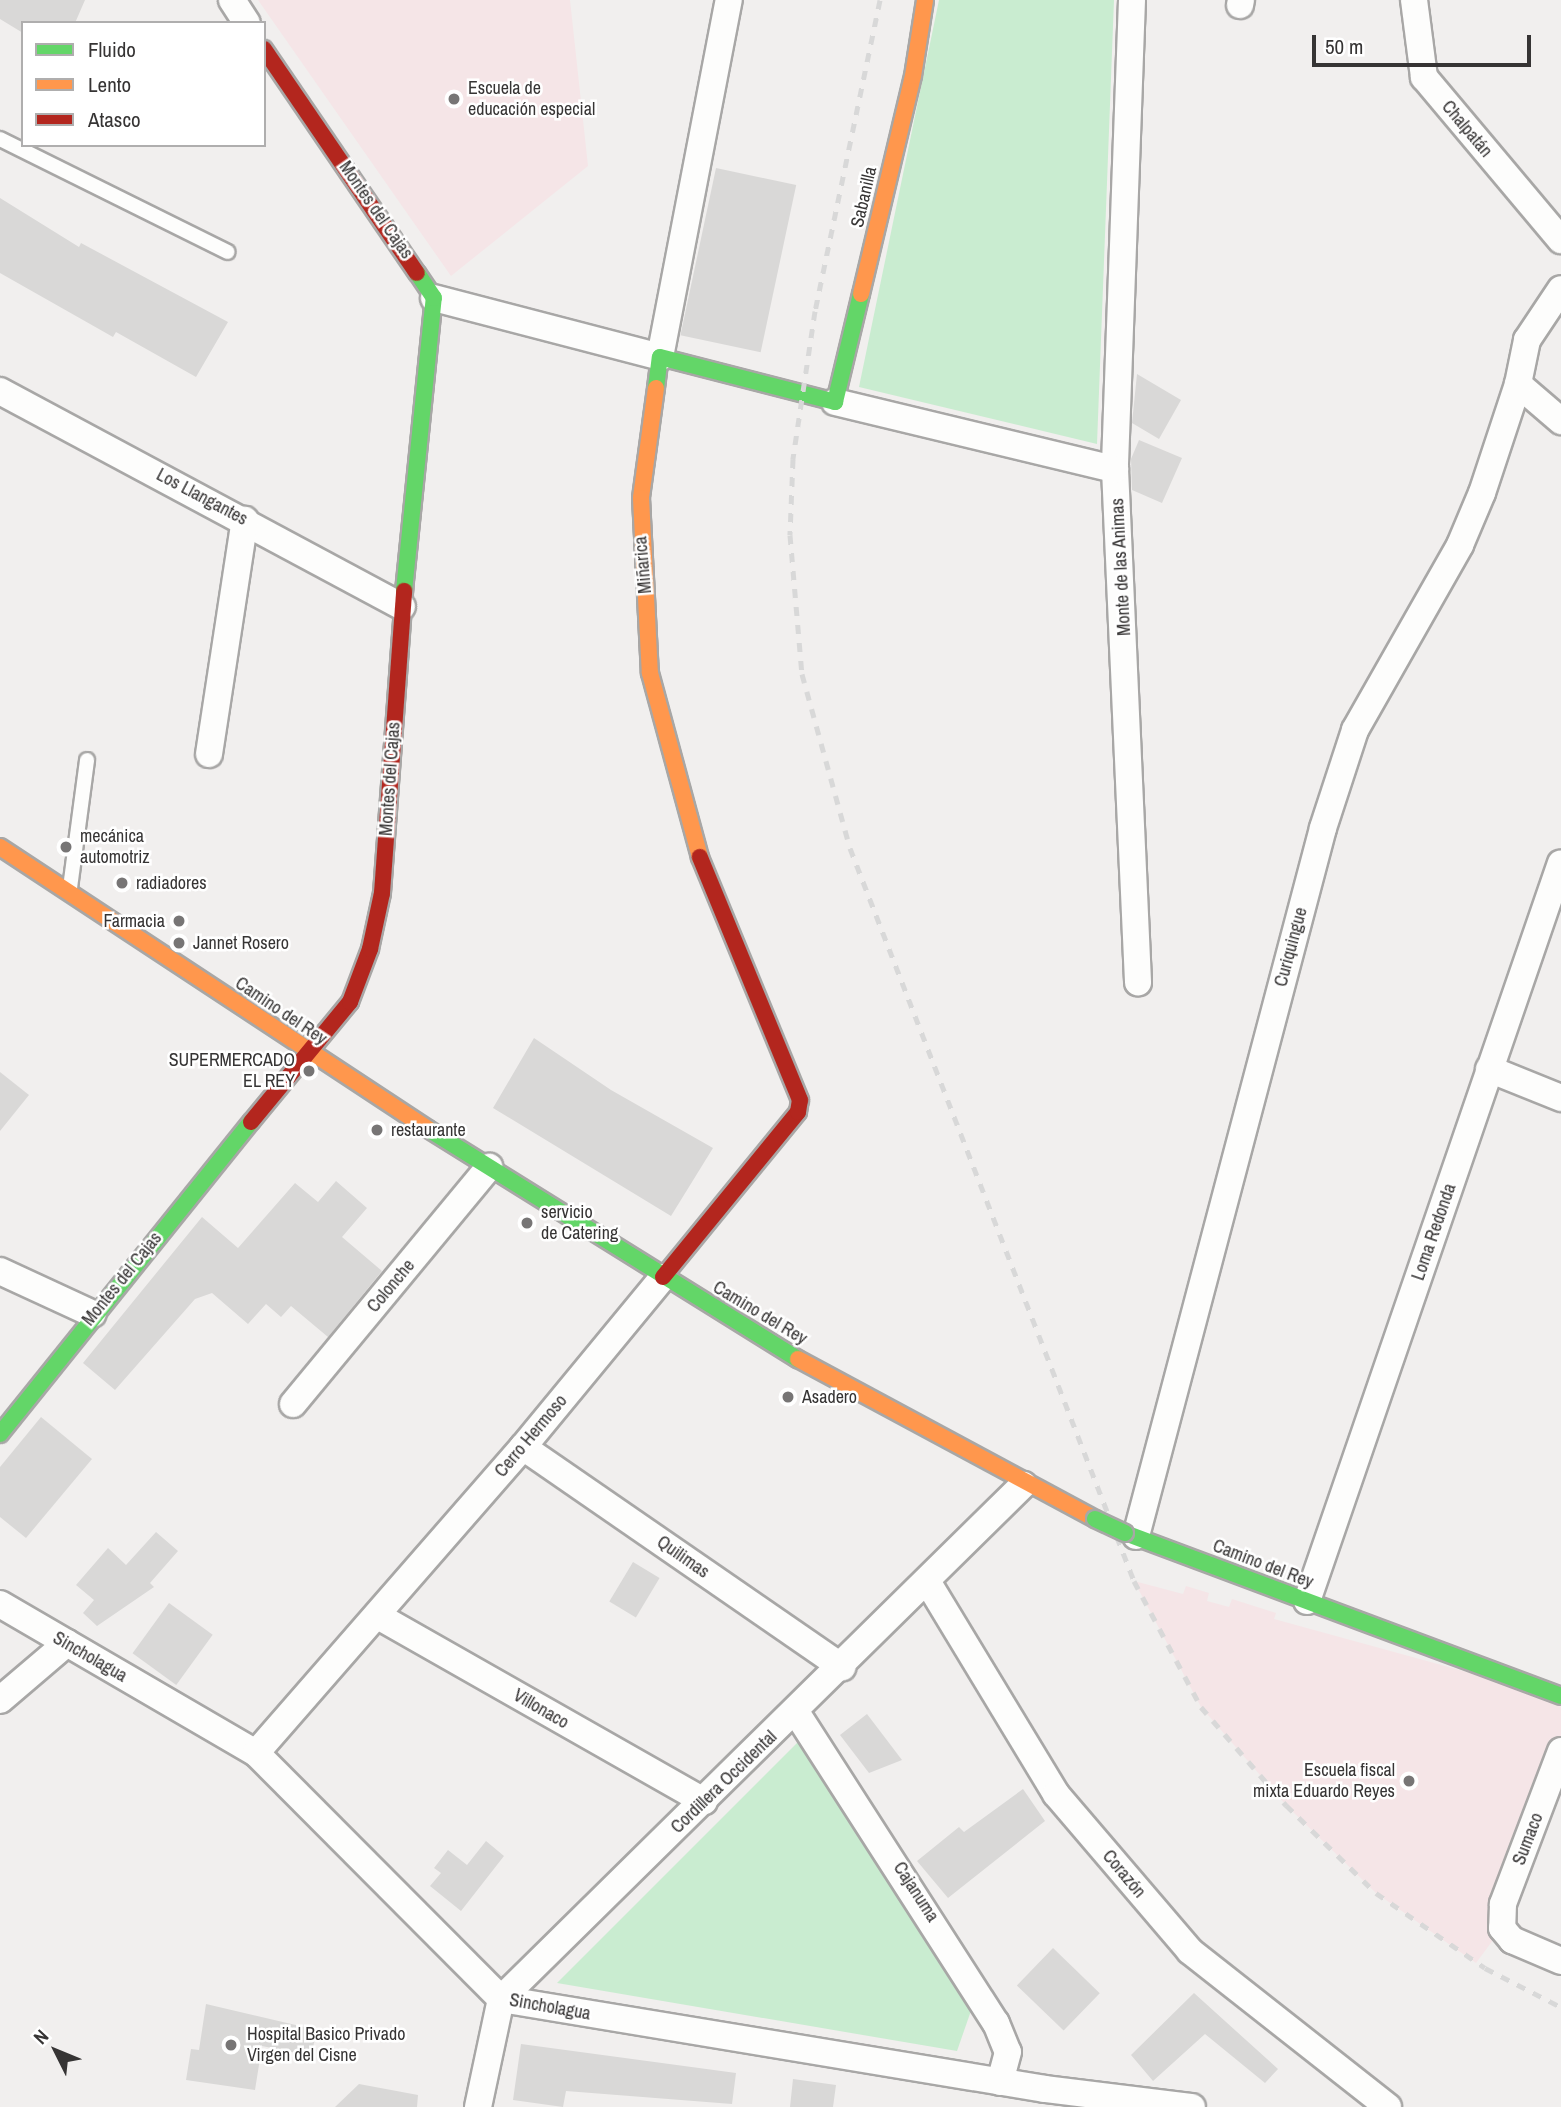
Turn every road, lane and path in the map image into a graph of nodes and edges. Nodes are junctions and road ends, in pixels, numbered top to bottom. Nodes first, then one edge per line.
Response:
1 (232, 0) edge
2 (729, 0) edge
3 (925, 0) edge
4 (1132, 0) edge
5 (1414, 0) edge
6 (246, 21) edge
7 (266, 52) edge
8 (0, 139) edge
9 (1561, 240) edge
10 (228, 252) dead end
11 (1561, 289) edge
12 (434, 298) junction
13 (660, 356) junction
14 (1518, 384) junction
15 (0, 391) edge
16 (835, 402) junction
17 (1561, 421) edge
18 (1115, 469) junction
19 (245, 520) junction
20 (402, 607) junction
21 (209, 754) dead end
22 (87, 760) dead end
23 (0, 847) edge
24 (1561, 863) edge
25 (69, 893) junction
26 (1138, 982) dead end
27 (308, 1053) junction
28 (1489, 1069) junction
29 (1561, 1098) edge
30 (798, 1112) joint
31 (489, 1167) junction
32 (0, 1271) edge
33 (663, 1277) junction
34 (93, 1314) junction
35 (293, 1404) dead end
36 (0, 1434) edge
37 (523, 1447) junction
38 (1023, 1485) junction
39 (1130, 1535) junction
40 (927, 1581) junction
41 (1307, 1601) junction
42 (0, 1604) edge
43 (378, 1616) junction
44 (67, 1643) junction
45 (842, 1667) junction
46 (1561, 1696) edge
47 (0, 1700) edge
48 (796, 1712) junction
49 (1561, 1751) edge
50 (256, 1753) junction
51 (704, 1801) junction
52 (1561, 1961) edge
53 (500, 1999) junction
54 (1000, 2082) junction
55 (478, 2107) edge
56 (1192, 2107) edge
57 (1388, 2107) edge

1 - 6 street
2 - 13 street, Miñarica
3 - 16 street, Sabanilla
4 - 18 street, Monte de las Animas
5 - 9 street, Chalpatán
7 - 12 street, Montes del Cajas
8 - 10 lane
11 - 14 street
12 - 13 street
12 - 20 street, Montes del Cajas
13 - 16 street
13 - 30 street, Miñarica
14 - 17 street
14 - 39 street, Curiquingue
15 - 19 street, Los Llangantes
16 - 18 street
18 - 26 street, Monte de las Animas
19 - 20 street, Los Llangantes
19 - 21 street
20 - 27 street, Montes del Cajas
22 - 25 lane
23 - 25 street, Camino del Rey
24 - 28 street, Loma Redonda
25 - 27 street, Camino del Rey
27 - 31 street, Camino del Rey
27 - 34 street, Montes del Cajas
28 - 29 street
28 - 41 street, Loma Redonda
30 - 33 street, Cerro Hermoso
31 - 33 street, Camino del Rey
31 - 35 street, Colonche
32 - 34 street
33 - 37 street, Cerro Hermoso
33 - 38 street, Camino del Rey
34 - 36 street, Montes del Cajas
37 - 43 street, Cerro Hermoso
37 - 45 street, Quilimas
38 - 39 street, Camino del Rey, bridge
38 - 40 street, Cordillera Occidental
39 - 41 street, Camino del Rey
40 - 45 street, Cordillera Occidental
40 - 57 street, Corazón
41 - 46 street, Camino del Rey
42 - 44 street, Sincholagua
43 - 50 street, Cerro Hermoso
43 - 51 street, Villonaco
44 - 47 street
44 - 50 street, Sincholagua
45 - 48 street, Cordillera Occidental
48 - 51 street, Cordillera Occidental
48 - 54 street, Cajanuma
49 - 52 street, Sumaco
50 - 53 street, Sincholagua
51 - 53 street, Cordillera Occidental
53 - 54 street, Sincholagua
53 - 55 street
54 - 56 street, Sincholagua

